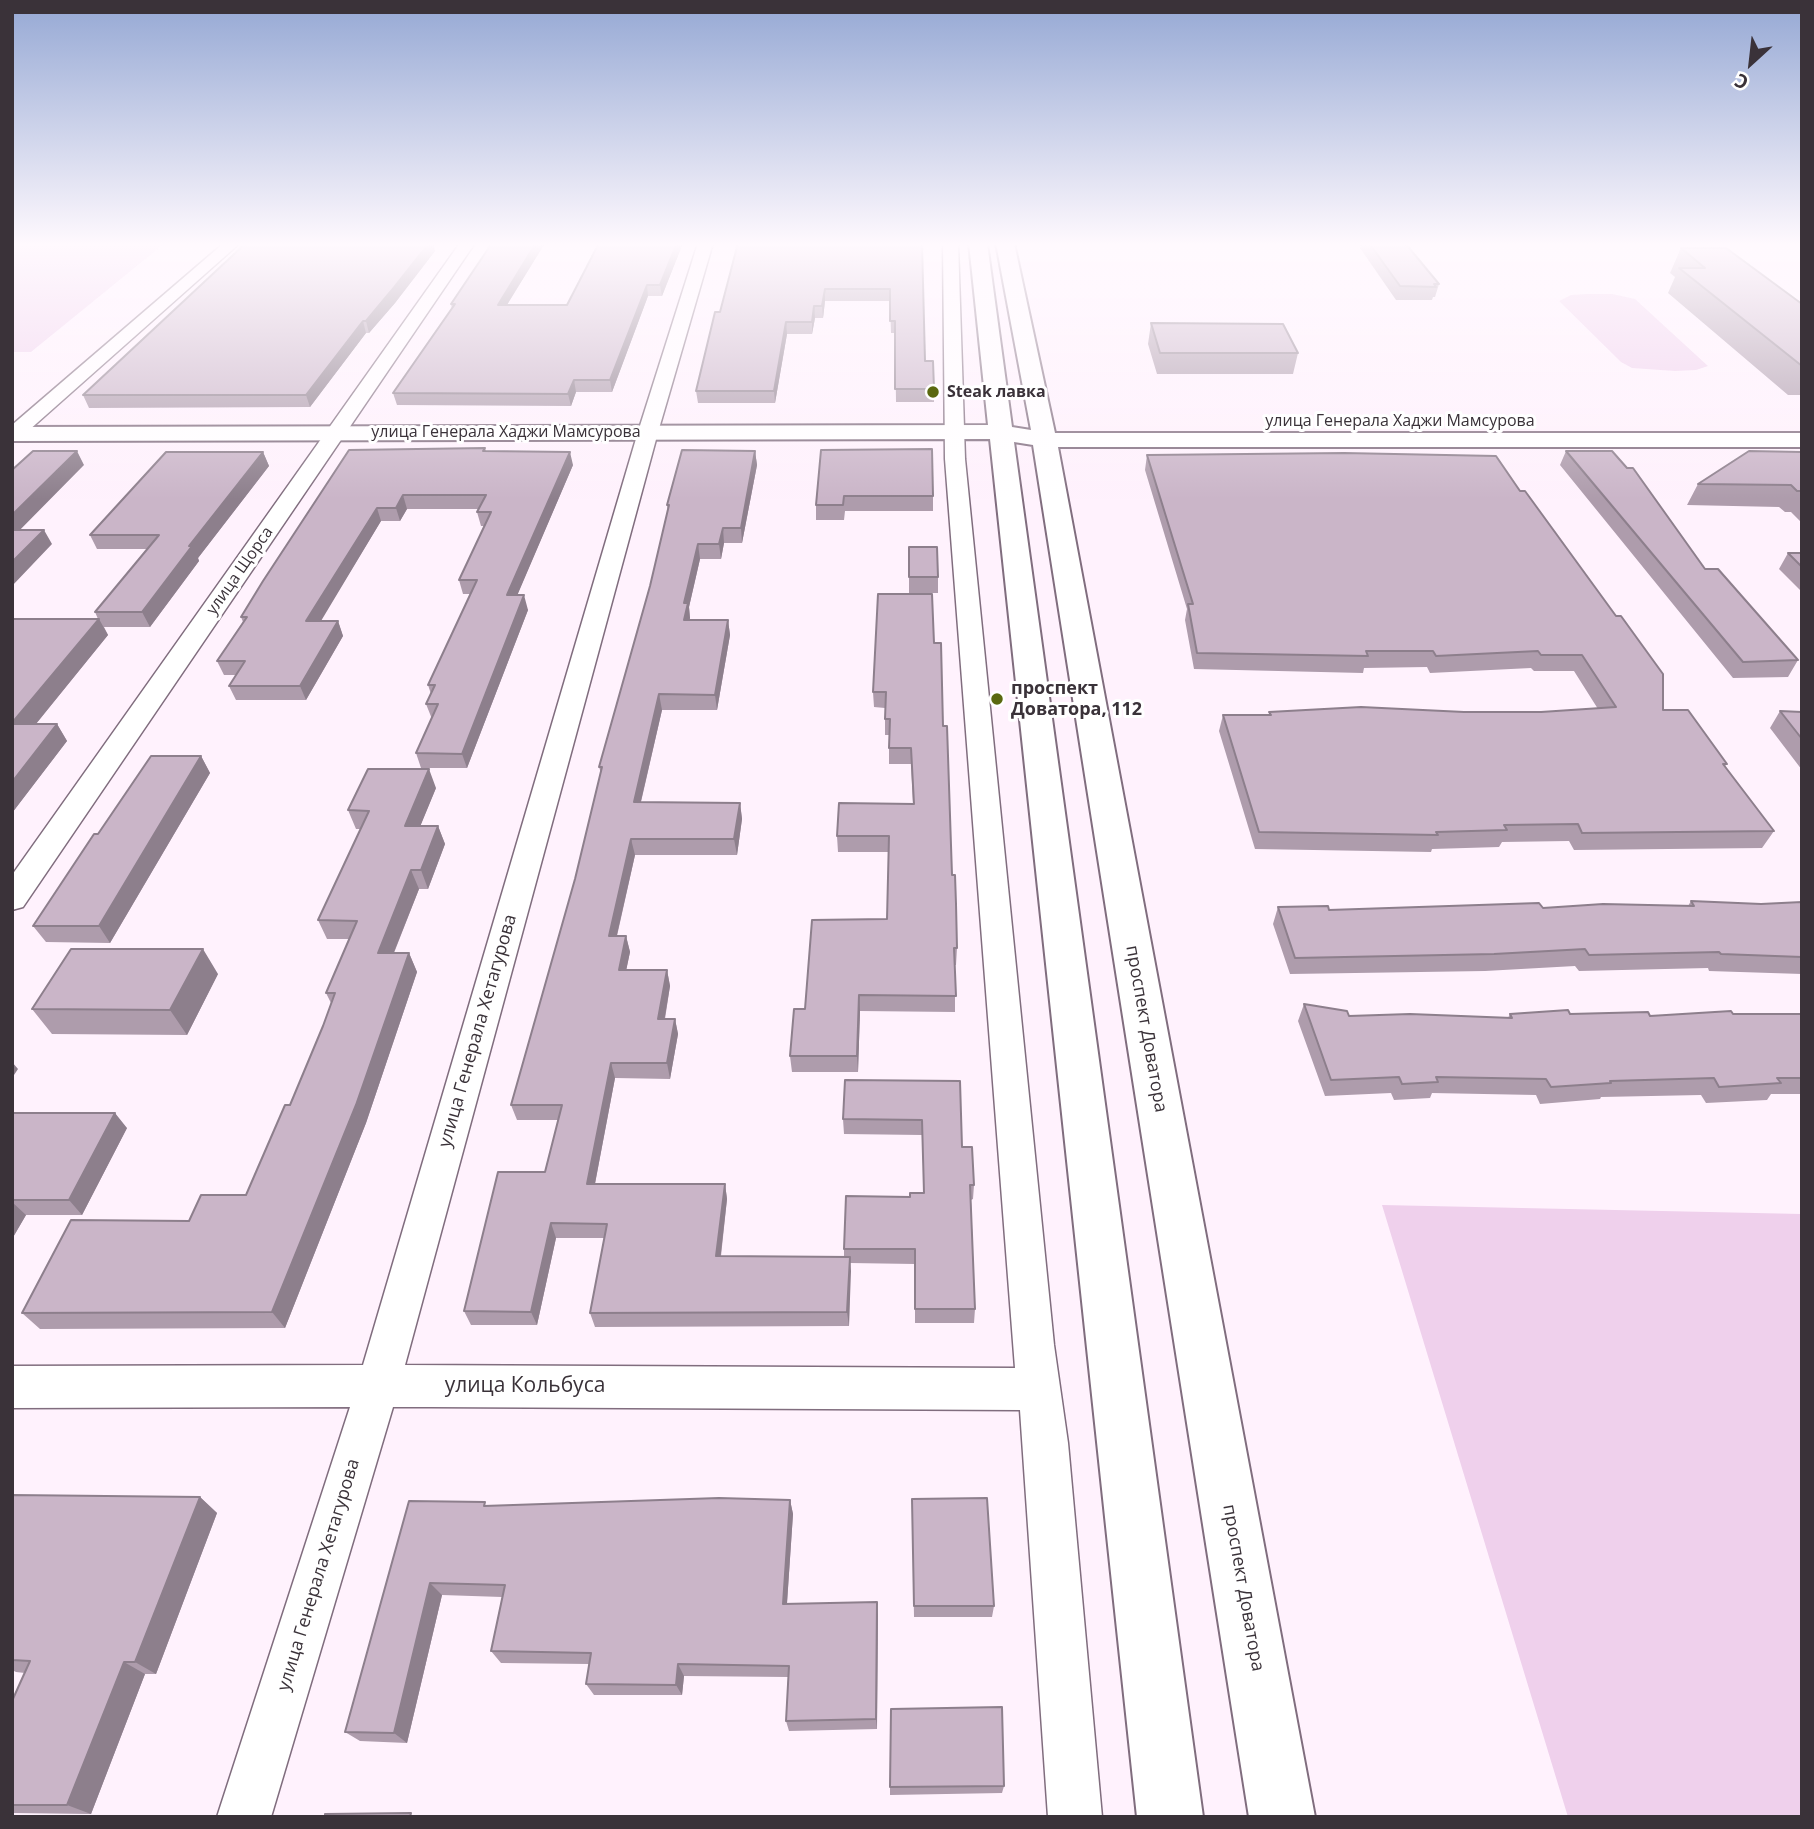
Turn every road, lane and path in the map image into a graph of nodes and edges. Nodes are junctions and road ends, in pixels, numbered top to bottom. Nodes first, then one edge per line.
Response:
1 (135, 328) edge
2 (409, 328) edge
3 (680, 328) edge
4 (952, 328) edge
5 (1000, 328) edge
6 (1015, 328) edge
7 (1802, 422) edge
8 (1472, 430) junction
9 (1027, 431) junction
10 (648, 432) junction
11 (954, 432) junction
12 (336, 433) junction
13 (13, 434) edge
14 (1802, 440) edge
15 (12, 899) edge
16 (378, 1386) junction
17 (1038, 1386) junction
18 (12, 1387) edge
19 (244, 1817) edge
20 (1075, 1817) edge
21 (1170, 1817) edge
22 (1282, 1817) edge

1 - 13 street
2 - 12 street, улица Щорса
3 - 10 street, улица Генерала Хетагурова
4 - 11 street
5 - 9 main road, проспект Доватора
6 - 9 main road, проспект Доватора
7 - 8 main road, улица Генерала Хаджи Мамсурова
8 - 9 main road, улица Генерала Хаджи Мамсурова
8 - 14 main road, улица Генерала Хаджи Мамсурова
9 - 11 main road, улица Генерала Хаджи Мамсурова
9 - 21 main road, проспект Доватора
9 - 22 main road, проспект Доватора
10 - 11 main road, улица Генерала Хаджи Мамсурова
10 - 12 main road, улица Генерала Хаджи Мамсурова
10 - 16 street, улица Генерала Хетагурова
11 - 17 street
12 - 13 main road, улица Генерала Хаджи Мамсурова
12 - 15 street, улица Щорса
16 - 17 street, улица Кольбуса
16 - 18 street, улица Кольбуса
16 - 19 street, улица Генерала Хетагурова
17 - 20 street

